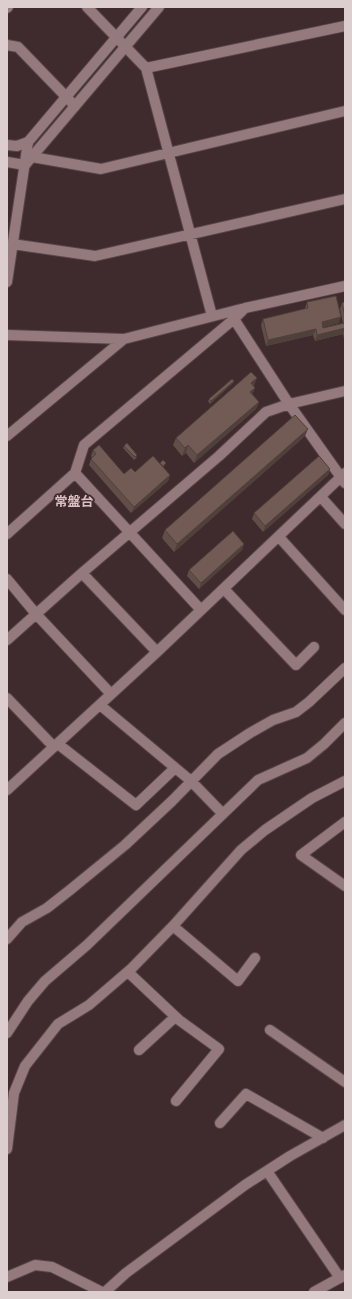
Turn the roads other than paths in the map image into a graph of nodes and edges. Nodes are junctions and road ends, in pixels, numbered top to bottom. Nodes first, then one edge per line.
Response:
1 (87, 7) edge
2 (142, 7) edge
3 (159, 7) edge
4 (345, 26) edge
5 (116, 38) junction
6 (7, 45) edge
7 (125, 47) junction
8 (146, 68) junction
9 (66, 97) junction
10 (75, 106) junction
11 (345, 111) edge
12 (28, 142) junction
13 (7, 145) edge
14 (169, 153) junction
15 (32, 157) junction
16 (7, 162) edge
17 (25, 165) junction
18 (345, 199) edge
19 (190, 234) junction
20 (12, 244) junction
21 (7, 282) edge
22 (345, 286) edge
23 (245, 308) junction
24 (212, 316) junction
25 (234, 319) junction
26 (7, 334) edge
27 (124, 339) junction
28 (345, 391) edge
29 (289, 404) junction
30 (7, 436) edge
31 (75, 473) junction
32 (343, 478) edge
33 (321, 497) junction
34 (345, 524) edge
35 (130, 532) junction
36 (7, 534) edge
37 (279, 537) junction
38 (82, 573) junction
39 (7, 578) edge
40 (224, 589) junction
41 (201, 610) junction
42 (345, 610) edge
43 (36, 614) junction
44 (7, 640) edge
45 (314, 647) dead end
46 (157, 652) junction
47 (345, 668) edge
48 (111, 694) junction
49 (7, 698) edge
50 (100, 705) junction
51 (345, 723) edge
52 (56, 746) junction
53 (175, 768) junction
54 (191, 781) junction
55 (345, 781) edge
56 (7, 790) edge
57 (223, 814) junction
58 (345, 822) edge
59 (345, 886) edge
60 (173, 926) junction
61 (7, 939) edge
62 (255, 958) dead end
63 (128, 972) junction
64 (175, 1017) junction
65 (270, 1030) dead end
66 (7, 1033) edge
67 (139, 1050) dead end
68 (345, 1082) edge
69 (10, 1092) edge
70 (176, 1101) dead end
71 (220, 1123) dead end
72 (345, 1124) edge
73 (323, 1138) junction
74 (7, 1150) edge
75 (266, 1171) junction
76 (343, 1276) edge
77 (7, 1277) edge
78 (104, 1292) edge
79 (314, 1292) edge

1 - 5 street
2 - 5 street
3 - 7 street
4 - 8 street
5 - 7 street
5 - 9 street
6 - 9 street
7 - 8 street
7 - 10 street
8 - 14 street
9 - 10 street
9 - 12 street
10 - 15 street
11 - 14 street
12 - 13 street
12 - 17 street
14 - 15 street
14 - 19 street
15 - 17 street
16 - 17 street
17 - 20 street
18 - 19 street
19 - 20 street
19 - 24 street
20 - 21 street
22 - 23 street
23 - 24 street
23 - 25 street
24 - 27 street
25 - 29 street
25 - 31 street
26 - 27 street
27 - 30 street
28 - 29 street
29 - 32 street
29 - 35 street
31 - 35 street
31 - 36 street
32 - 33 street
33 - 34 street
33 - 37 street
35 - 38 street
35 - 41 street
37 - 40 street
37 - 42 street
38 - 43 street
38 - 46 street
39 - 43 street
40 - 41 street
40 - 45 street
41 - 46 street
43 - 44 street
43 - 48 street
46 - 48 street
47 - 54 street
48 - 50 street
49 - 52 street
50 - 52 street
50 - 53 street
51 - 57 street
52 - 53 street
52 - 56 street
53 - 54 street
54 - 57 street
54 - 61 street
55 - 60 street
57 - 66 street
58 - 59 street
60 - 62 street
60 - 63 street
63 - 64 street
63 - 69 street
64 - 67 street
64 - 70 street
65 - 68 street
69 - 74 street
71 - 73 street
72 - 73 street
73 - 75 street
75 - 76 street
75 - 78 street
76 - 79 street
77 - 78 street

